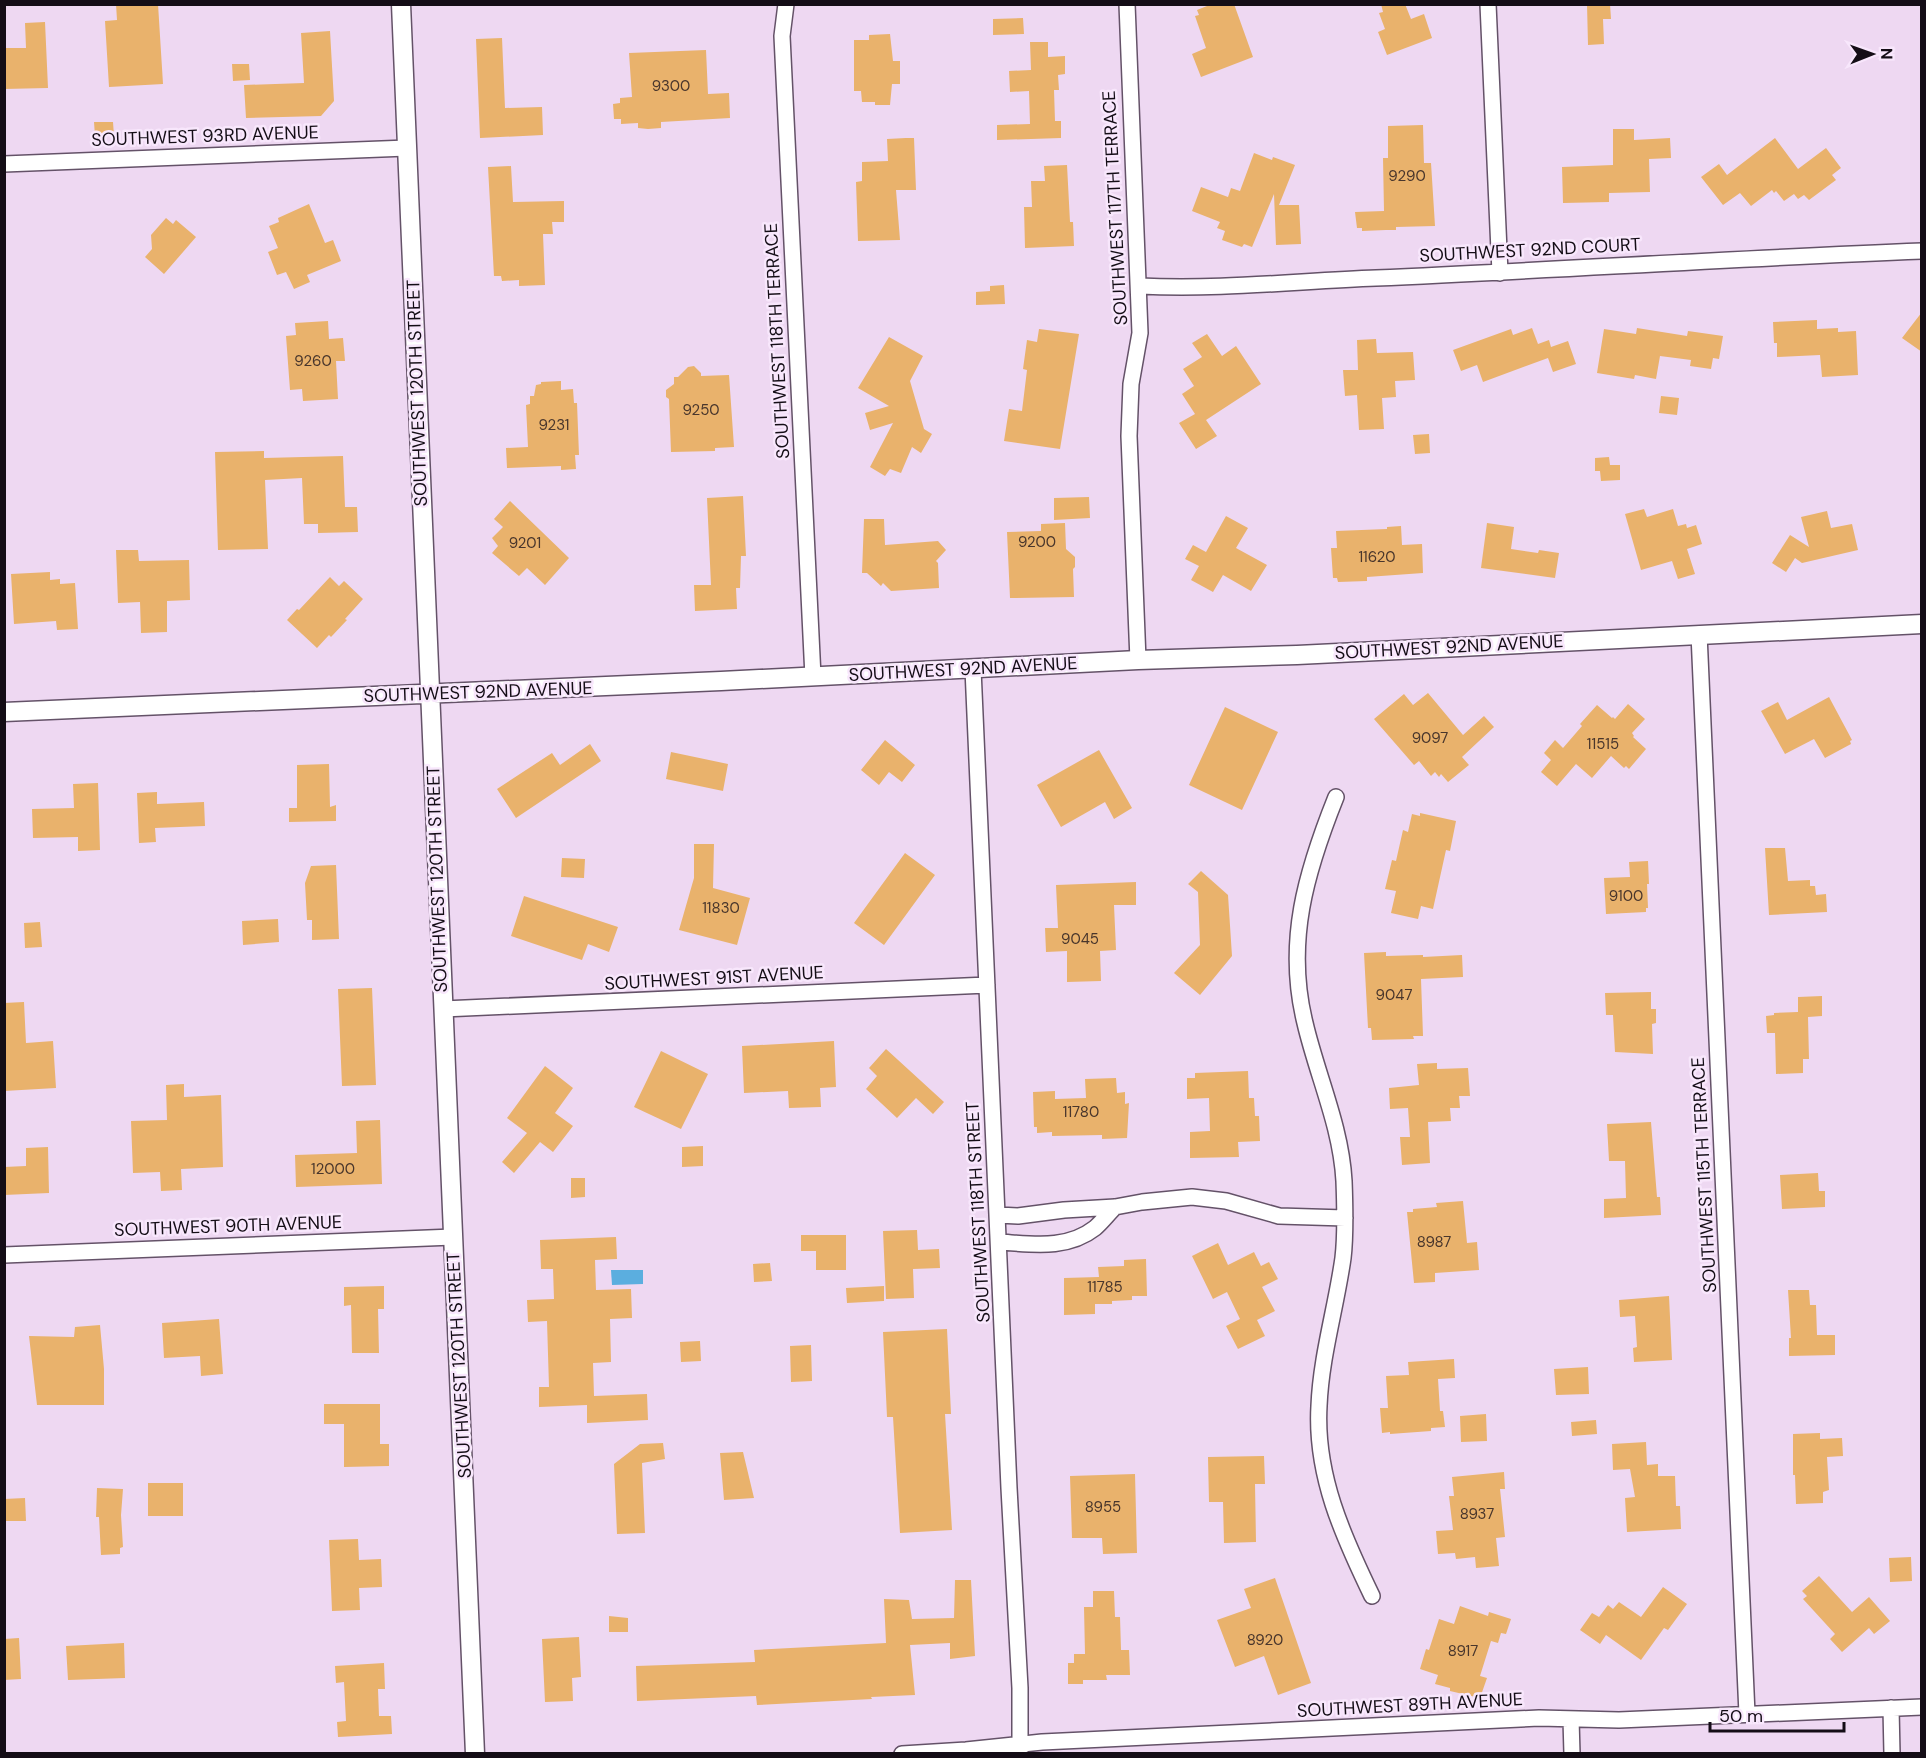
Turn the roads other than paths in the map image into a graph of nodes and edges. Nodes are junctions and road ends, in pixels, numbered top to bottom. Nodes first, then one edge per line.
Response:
1 (401, 4) edge
2 (786, 4) edge
3 (1127, 4) edge
4 (1488, 4) edge
5 (407, 148) junction
6 (4, 164) edge
7 (1922, 251) edge
8 (1500, 273) junction
9 (1140, 286) junction
10 (1922, 624) edge
11 (1699, 634) junction
12 (1138, 660) junction
13 (973, 669) junction
14 (813, 677) junction
15 (430, 694) junction
16 (4, 712) edge
17 (1335, 797) dead end
18 (987, 985) junction
19 (443, 1009) junction
20 (1115, 1207) junction
21 (998, 1215) junction
22 (1345, 1218) junction
23 (453, 1237) junction
24 (999, 1242) junction
25 (4, 1255) edge
26 (1372, 1596) dead end
27 (1922, 1707) edge
28 (1891, 1708) junction
29 (1748, 1714) junction
30 (1571, 1719) junction
31 (1020, 1749) edge
32 (475, 1754) edge
33 (902, 1754) edge
34 (1572, 1754) edge
35 (1892, 1754) edge

1 - 5 street, SOUTHWEST 120TH STREET
2 - 14 street, SOUTHWEST 118TH TERRACE
3 - 9 street, SOUTHWEST 117TH TERRACE
4 - 8 street
5 - 6 street, SOUTHWEST 93RD AVENUE
5 - 15 street, SOUTHWEST 120TH STREET
7 - 8 street, SOUTHWEST 92ND COURT
8 - 9 street, SOUTHWEST 92ND COURT
9 - 12 street, SOUTHWEST 117TH TERRACE
10 - 11 street, SOUTHWEST 92ND AVENUE
11 - 12 street, SOUTHWEST 92ND AVENUE
11 - 29 street, SOUTHWEST 115TH TERRACE
12 - 13 street, SOUTHWEST 92ND AVENUE
13 - 14 street, SOUTHWEST 92ND AVENUE
13 - 18 street, SOUTHWEST 118TH STREET
14 - 15 street, SOUTHWEST 92ND AVENUE
15 - 16 street, SOUTHWEST 92ND AVENUE
15 - 19 street, SOUTHWEST 120TH STREET
17 - 22 street
18 - 19 street, SOUTHWEST 91ST AVENUE
18 - 21 street, SOUTHWEST 118TH STREET
19 - 23 street, SOUTHWEST 120TH STREET
20 - 21 street
20 - 22 street
20 - 24 street
21 - 24 street, SOUTHWEST 118TH STREET
22 - 26 street
23 - 25 street, SOUTHWEST 90TH AVENUE
23 - 32 street, SOUTHWEST 120TH STREET
24 - 31 street, SOUTHWEST 118TH STREET
27 - 28 street, SOUTHWEST 89TH AVENUE
28 - 29 street, SOUTHWEST 89TH AVENUE
28 - 35 street
29 - 30 street, SOUTHWEST 89TH AVENUE
30 - 31 street, SOUTHWEST 89TH AVENUE
30 - 34 street
31 - 33 street, SOUTHWEST 89TH AVENUE

